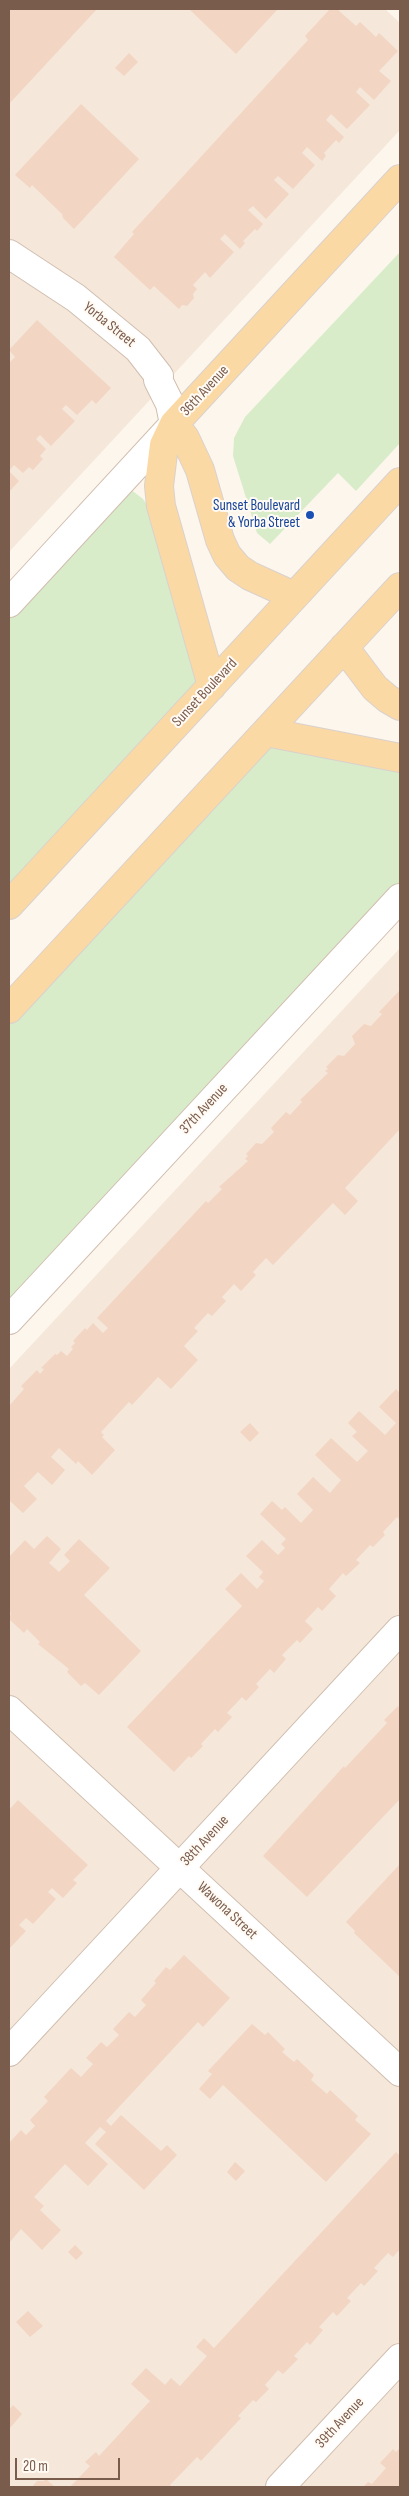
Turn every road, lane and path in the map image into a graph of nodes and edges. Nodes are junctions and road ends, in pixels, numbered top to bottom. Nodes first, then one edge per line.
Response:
1 (400, 179) edge
2 (9, 254) edge
3 (174, 424) junction
4 (400, 482) edge
5 (400, 587) edge
6 (294, 596) junction
7 (9, 603) edge
8 (344, 647) junction
9 (212, 686) junction
10 (400, 706) edge
11 (266, 732) junction
12 (400, 758) edge
13 (400, 898) edge
14 (9, 905) edge
15 (9, 1009) edge
16 (9, 1320) edge
17 (400, 1630) edge
18 (9, 1710) edge
19 (180, 1868) junction
20 (9, 2052) edge
21 (400, 2072) edge
22 (400, 2358) edge
23 (280, 2487) edge

1 - 3 main road, 36th Avenue
2 - 3 street, Yorba Street
3 - 6 main road
3 - 7 street, 36th Avenue
3 - 9 main road
4 - 6 main road, Sunset Boulevard
5 - 8 main road
6 - 9 main road, Sunset Boulevard
8 - 10 main road
8 - 11 main road
9 - 14 main road, Sunset Boulevard
11 - 12 main road
11 - 15 main road
13 - 16 street, 37th Avenue
17 - 19 street, 38th Avenue
18 - 19 street, Wawona Street
19 - 20 street, 38th Avenue
19 - 21 street, Wawona Street
22 - 23 street, 39th Avenue

